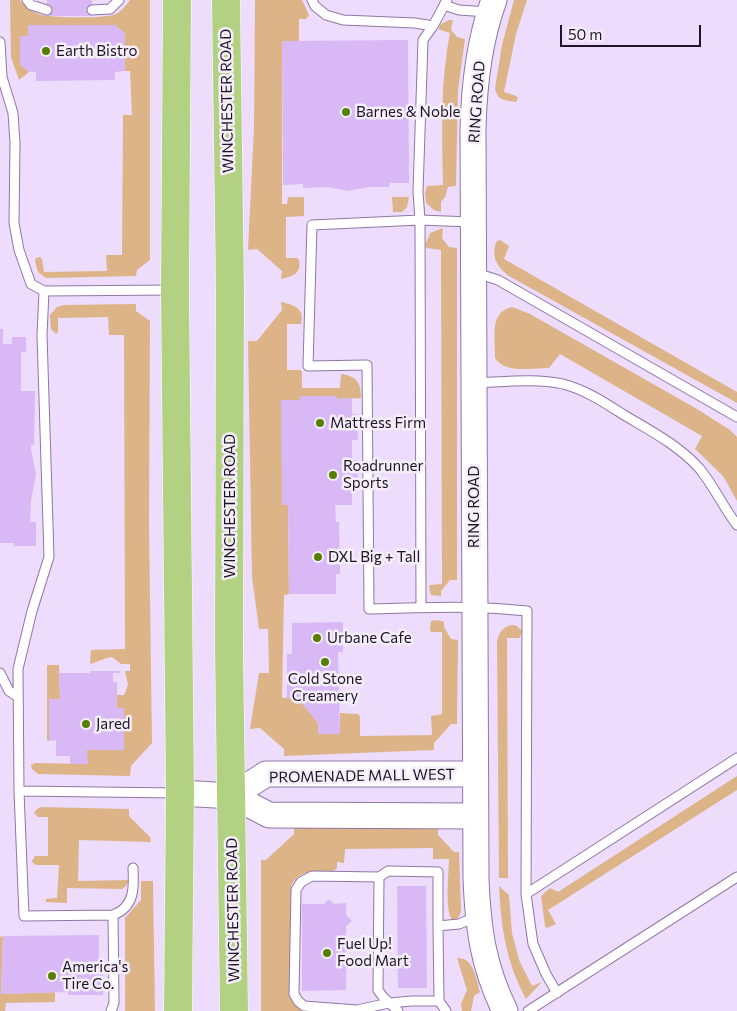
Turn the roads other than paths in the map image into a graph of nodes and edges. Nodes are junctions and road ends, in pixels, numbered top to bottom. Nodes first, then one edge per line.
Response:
1 (26, 0) edge
2 (119, 0) edge
3 (177, 0) edge
4 (226, 0) edge
5 (312, 0) edge
6 (446, 3) edge
7 (492, 6) edge
8 (47, 10) dead end
9 (92, 10) dead end
10 (433, 26) junction
11 (0, 42) edge
12 (420, 220) junction
13 (474, 222) junction
14 (474, 272) junction
15 (174, 290) junction
16 (44, 291) junction
17 (474, 383) junction
18 (737, 417) edge
19 (737, 525) edge
20 (475, 607) junction
21 (421, 608) junction
22 (0, 673) edge
23 (18, 697) junction
24 (737, 758) edge
25 (475, 774) junction
26 (19, 791) junction
27 (180, 793) junction
28 (232, 796) junction
29 (475, 816) junction
30 (133, 868) dead end
31 (379, 877) junction
32 (737, 877) edge
33 (526, 894) junction
34 (113, 914) junction
35 (478, 916) junction
36 (438, 926) junction
37 (557, 992) junction
38 (439, 1001) junction
39 (389, 1003) junction
40 (111, 1011) edge
41 (178, 1011) edge
42 (234, 1011) edge
43 (398, 1011) edge
44 (446, 1011) edge
45 (505, 1011) edge
46 (528, 1011) edge

1 - 8 lane
2 - 9 lane
3 - 15 main road
4 - 28 main road, WINCHESTER ROAD
5 - 10 lane
6 - 7 lane
6 - 10 lane
7 - 13 street, RING ROAD
10 - 12 lane
11 - 16 lane
12 - 13 lane
12 - 21 lane
12 - 21 lane
13 - 14 street, RING ROAD
14 - 17 street, RING ROAD
14 - 18 lane
15 - 16 lane
15 - 27 main road
16 - 23 lane
17 - 19 lane
17 - 20 street, RING ROAD
20 - 21 lane
20 - 25 street, RING ROAD
20 - 33 lane
22 - 23 lane
23 - 26 lane
24 - 33 lane
25 - 28 street, PROMENADE MALL WEST
25 - 29 street, RING ROAD
26 - 27 lane
26 - 34 lane
27 - 28 street
27 - 41 main road
28 - 29 street
28 - 42 main road, WINCHESTER ROAD
29 - 35 street, RING ROAD
30 - 34 lane
31 - 36 lane
31 - 39 lane
31 - 39 lane
32 - 37 lane
33 - 37 lane
34 - 40 lane
35 - 36 lane
35 - 45 street, RING ROAD
36 - 38 lane
37 - 46 lane
38 - 39 lane
38 - 44 lane
39 - 43 lane

